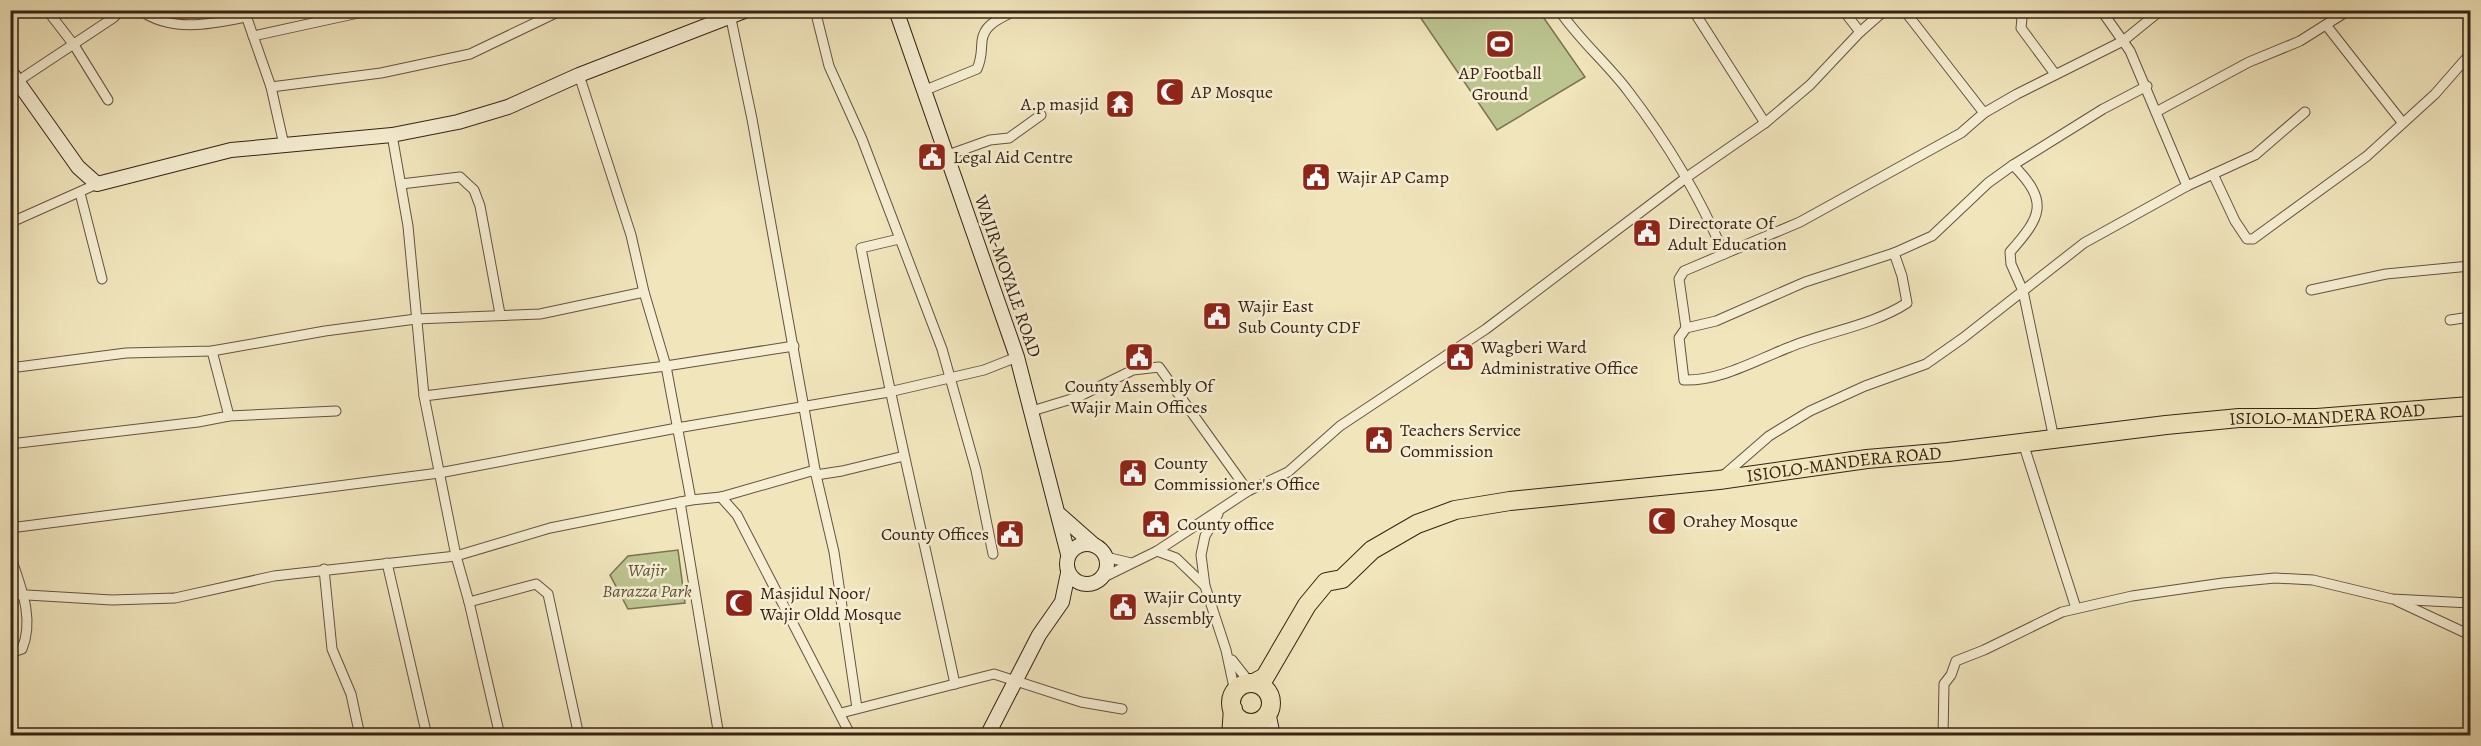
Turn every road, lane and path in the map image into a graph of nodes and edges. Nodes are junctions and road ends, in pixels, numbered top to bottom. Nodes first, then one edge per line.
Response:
1 (47, 10) edge
2 (121, 10) edge
3 (140, 10) edge
4 (372, 10) edge
5 (562, 10) edge
6 (747, 10) edge
7 (815, 10) edge
8 (896, 10) edge
9 (1016, 10) edge
10 (1559, 10) edge
11 (1693, 10) edge
12 (1843, 10) edge
13 (1885, 10) edge
14 (1904, 10) edge
15 (2016, 10) edge
16 (2101, 10) edge
17 (2161, 10) edge
18 (2349, 10) edge
19 (245, 14) edge
20 (731, 19) junction
21 (2326, 25) junction
22 (1860, 32) junction
23 (253, 36) junction
24 (2123, 41) junction
25 (74, 45) junction
26 (2470, 54) edge
27 (2055, 74) junction
28 (579, 75) junction
29 (14, 76) edge
30 (2147, 86) junction
31 (271, 87) junction
32 (923, 91) junction
33 (108, 100) dead end
34 (2156, 112) junction
35 (2305, 112) dead end
36 (1984, 113) junction
37 (1041, 115) dead end
38 (2402, 122) junction
39 (1765, 123) junction
40 (393, 135) junction
41 (284, 145) junction
42 (948, 155) junction
43 (2013, 165) junction
44 (2213, 174) junction
45 (1687, 177) junction
46 (97, 184) junction
47 (401, 184) junction
48 (2187, 186) junction
49 (80, 193) junction
50 (10, 202) edge
51 (12, 226) edge
52 (899, 239) junction
53 (1894, 253) junction
54 (1724, 254) junction
55 (2470, 266) edge
56 (102, 279) dead end
57 (2311, 290) dead end
58 (2023, 291) junction
59 (644, 292) junction
60 (500, 314) junction
61 (2470, 317) edge
62 (416, 319) junction
63 (2450, 320) dead end
64 (1686, 328) junction
65 (794, 346) junction
66 (212, 351) junction
67 (1017, 357) junction
68 (666, 366) junction
69 (10, 368) edge
70 (949, 378) junction
71 (889, 393) junction
72 (424, 396) junction
73 (805, 406) junction
74 (2470, 406) edge
75 (336, 411) dead end
76 (1032, 411) junction
77 (229, 416) junction
78 (677, 428) junction
79 (2054, 439) junction
80 (2023, 443) junction
81 (10, 444) edge
82 (903, 456) junction
83 (816, 472) junction
84 (439, 473) junction
85 (1719, 480) junction
86 (1248, 491) junction
87 (721, 496) junction
88 (691, 500) junction
89 (680, 502) junction
90 (1220, 512) junction
91 (1060, 515) junction
92 (10, 528) edge
93 (1094, 544) junction
94 (1157, 551) junction
95 (993, 554) dead end
96 (1068, 554) junction
97 (10, 555) edge
98 (456, 556) junction
99 (1106, 557) junction
100 (387, 563) junction
101 (1131, 563) junction
102 (324, 569) junction
103 (1068, 573) junction
104 (1094, 582) junction
105 (1205, 586) junction
106 (22, 593) junction
107 (10, 594) edge
108 (2392, 599) junction
109 (470, 602) junction
110 (1062, 602) junction
111 (2470, 603) edge
112 (2076, 609) junction
113 (2470, 635) edge
114 (1226, 650) junction
115 (10, 653) edge
116 (1279, 655) junction
117 (1015, 678) junction
118 (955, 684) junction
119 (1243, 692) junction
120 (857, 708) junction
121 (1122, 709) dead end
122 (841, 713) junction
123 (1258, 721) edge
124 (360, 735) edge
125 (428, 735) edge
126 (500, 735) edge
127 (579, 735) edge
128 (719, 735) edge
129 (851, 735) edge
130 (987, 735) edge
131 (1231, 735) edge
132 (1273, 735) edge
133 (1943, 735) edge

1 - 25 street
2 - 25 street
3 - 19 street
4 - 23 street
5 - 31 street
6 - 20 main road
7 - 52 street
8 - 32 main road, WAJIR-MOYALE ROAD
9 - 32 street
10 - 45 street
11 - 39 street
12 - 22 street
13 - 22 street
14 - 36 street
15 - 27 street
16 - 24 street
17 - 24 street
18 - 21 street
19 - 23 street
20 - 28 main road
20 - 65 street
21 - 34 street
21 - 38 street
22 - 39 street
23 - 31 street
24 - 27 street
24 - 30 street
25 - 29 street
25 - 33 street
26 - 38 street
27 - 36 street
28 - 40 main road
28 - 59 street
29 - 46 main road
30 - 34 street
30 - 43 street
31 - 41 street
32 - 42 main road, WAJIR-MOYALE ROAD
34 - 48 street
35 - 44 street
36 - 54 street
37 - 42 street
38 - 44 street
39 - 45 street
40 - 41 main road
40 - 47 street
41 - 46 main road
42 - 67 main road, WAJIR-MOYALE ROAD
43 - 53 street
43 - 58 street
44 - 48 street
45 - 54 street
45 - 86 street
46 - 49 street
47 - 60 street
47 - 62 street
48 - 58 street
49 - 51 street
49 - 56 street
50 - 51 street
52 - 70 street
52 - 71 street
53 - 64 street
53 - 64 street
54 - 64 street
55 - 57 street
58 - 79 street
58 - 85 street
59 - 60 street
59 - 68 street
60 - 62 street
61 - 63 street
62 - 66 street
62 - 72 street
65 - 68 street
65 - 73 street
66 - 69 street
66 - 77 street
67 - 70 street
67 - 76 main road, WAJIR-MOYALE ROAD
68 - 72 street
68 - 78 street
70 - 71 street
70 - 95 street
71 - 73 street
71 - 82 street
72 - 84 street
73 - 78 street
73 - 83 street
74 - 79 highway, ISIOLO-MANDERA ROAD
75 - 77 street
76 - 86 street
76 - 91 main road, WAJIR-MOYALE ROAD
77 - 81 street
78 - 84 street
78 - 88 street
79 - 80 highway, ISIOLO-MANDERA ROAD
80 - 85 highway, ISIOLO-MANDERA ROAD
80 - 112 street
82 - 83 street
82 - 118 street
83 - 87 street
83 - 120 street
84 - 92 street
84 - 98 street
85 - 116 highway, ISIOLO-MANDERA ROAD
86 - 90 street
87 - 88 street
87 - 122 street
88 - 89 street
89 - 98 street
89 - 128 street
90 - 94 street
90 - 105 street
91 - 93 main road
91 - 96 main road, WAJIR-MOYALE ROAD
93 - 96 main road
93 - 99 main road
94 - 101 street
94 - 105 street
96 - 103 main road
97 - 106 street
98 - 100 street
98 - 109 street
99 - 101 street
99 - 104 main road
100 - 102 street
100 - 125 street
101 - 104 street
102 - 106 street
102 - 124 street
103 - 104 main road
103 - 110 main road
104 - 110 main road
105 - 114 street
106 - 107 street
106 - 115 street
108 - 111 street
108 - 112 street
108 - 113 street
109 - 126 street
109 - 127 street
110 - 117 main road
112 - 133 street
114 - 119 street
114 - 119 street
116 - 119 highway, ISIOLO-MANDERA ROAD
116 - 123 highway, ISIOLO-MANDERA ROAD
117 - 118 street
117 - 121 street
117 - 130 main road
118 - 120 street
119 - 123 highway
119 - 123 highway
119 - 131 highway
120 - 122 street
122 - 129 street
123 - 132 main road

